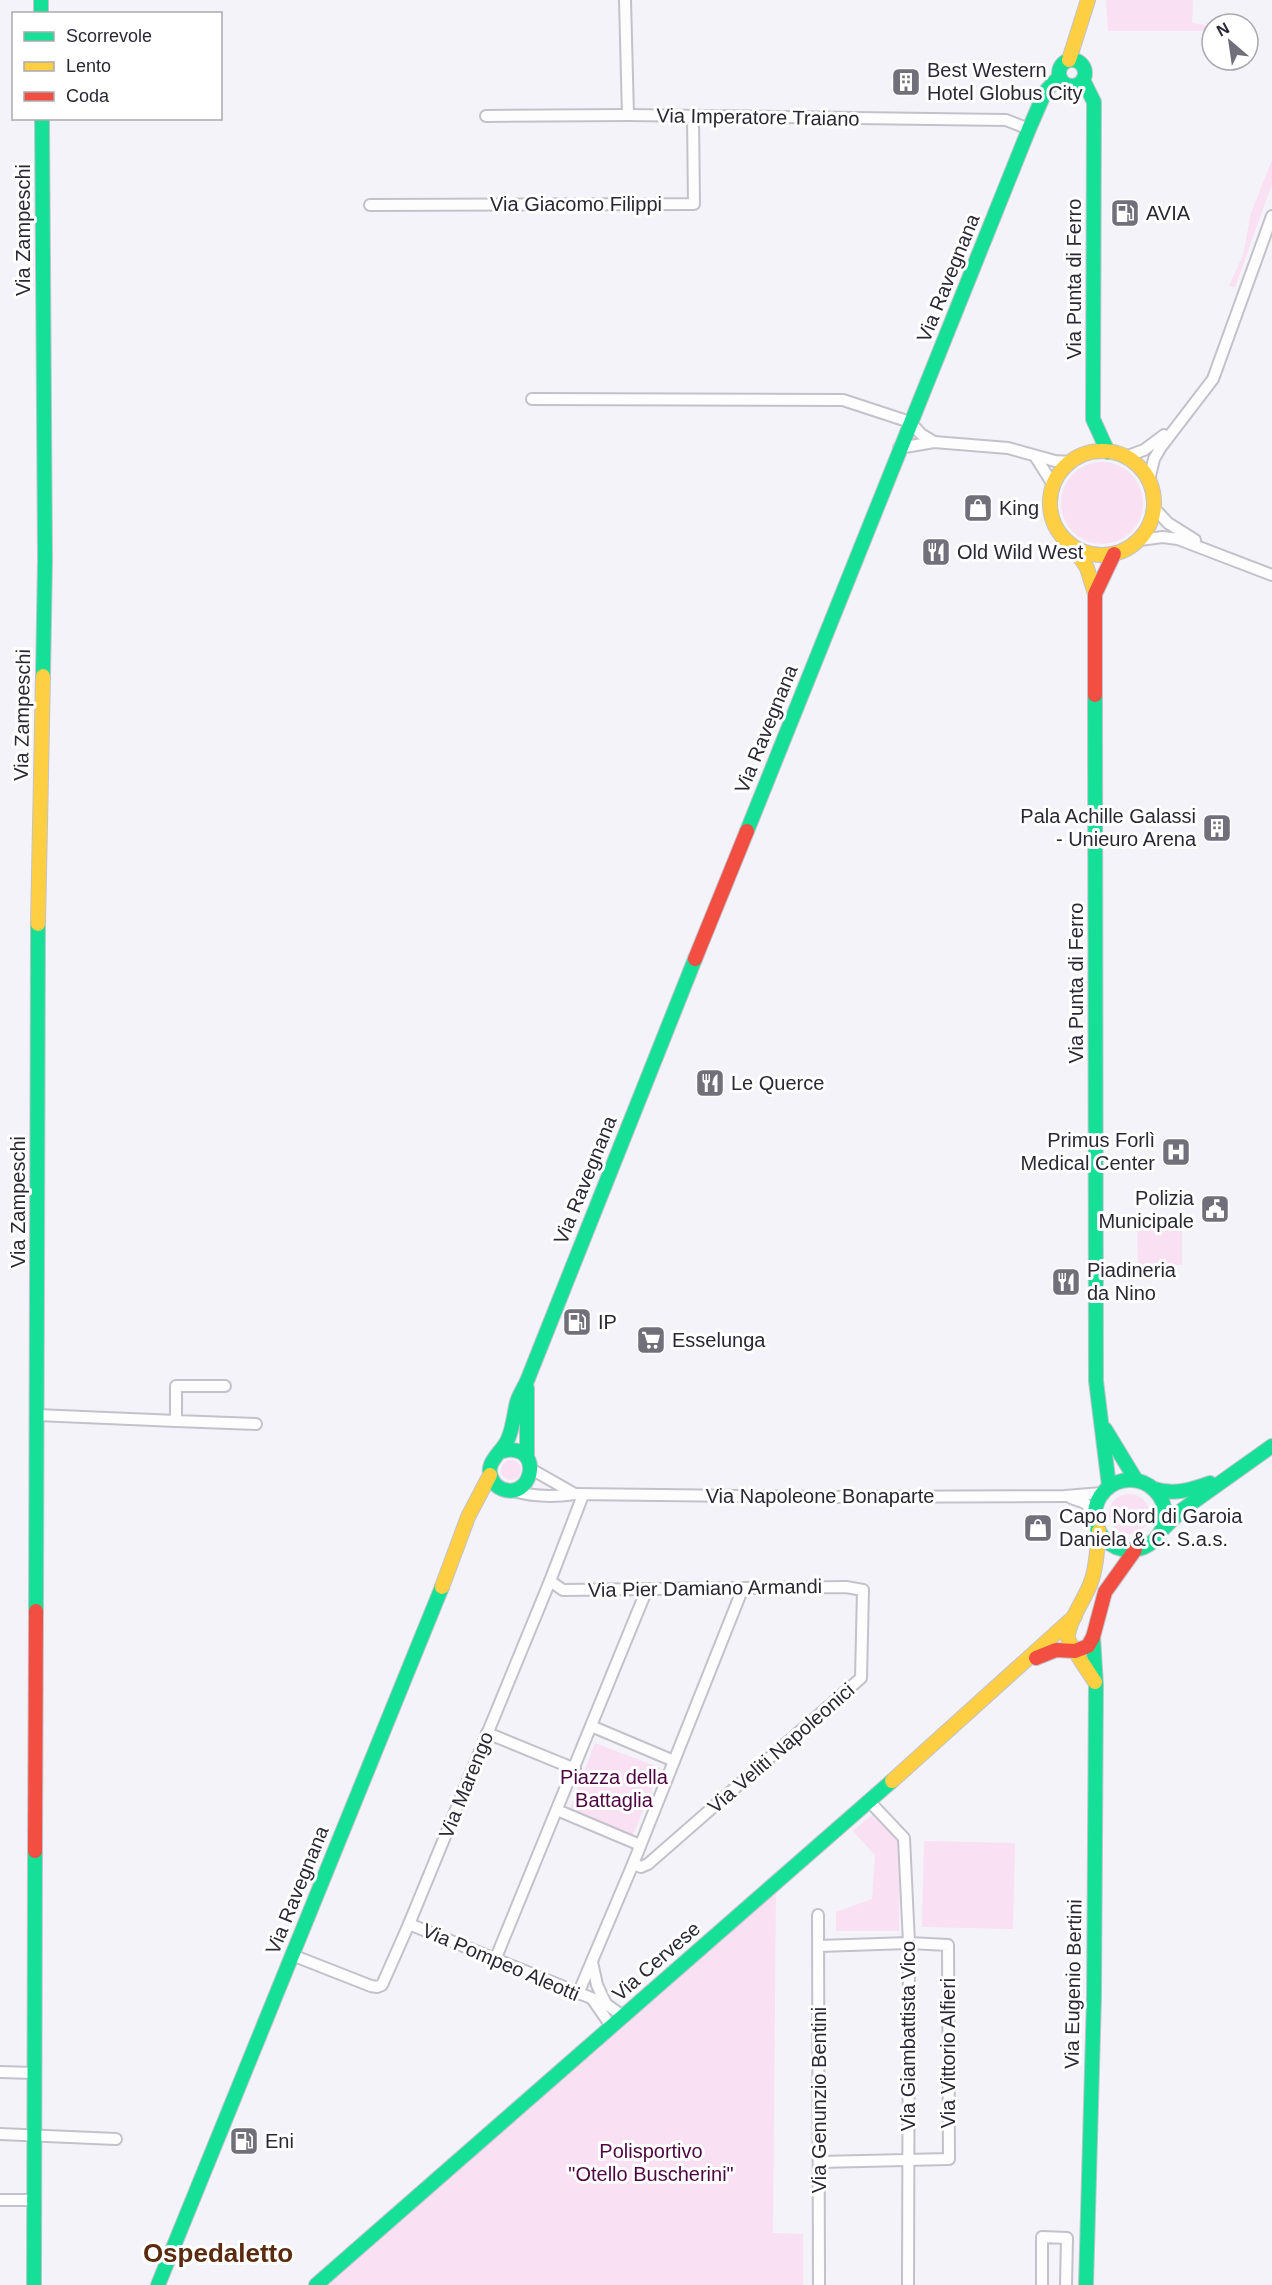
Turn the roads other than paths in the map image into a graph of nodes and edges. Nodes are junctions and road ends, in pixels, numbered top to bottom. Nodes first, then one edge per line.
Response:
1 (625, 0) edge
2 (1087, 4) edge
3 (1073, 61) junction
4 (1070, 81) junction
5 (628, 114) junction
6 (486, 116) dead end
7 (693, 116) junction
8 (42, 120) edge
9 (1029, 129) junction
10 (370, 205) dead end
11 (1272, 216) edge
12 (532, 399) dead end
13 (1188, 412) junction
14 (1093, 419) junction
15 (910, 422) junction
16 (934, 442) junction
17 (899, 448) junction
18 (1108, 452) junction
19 (1035, 456) junction
20 (1125, 457) junction
21 (1075, 460) junction
22 (1149, 480) junction
23 (1054, 486) junction
24 (1154, 508) junction
25 (1138, 540) junction
26 (1072, 546) junction
27 (1114, 554) junction
28 (1222, 555) junction
29 (1272, 575) edge
30 (1095, 594) junction
31 (527, 1381) junction
32 (225, 1386) dead end
33 (37, 1415) junction
34 (1099, 1416) junction
35 (176, 1421) junction
36 (256, 1424) dead end
37 (1272, 1446) edge
38 (499, 1452) junction
39 (529, 1463) junction
40 (1242, 1467) junction
41 (490, 1475) junction
42 (1136, 1480) junction
43 (1154, 1489) junction
44 (509, 1490) junction
45 (1105, 1490) junction
46 (579, 1495) junction
47 (1065, 1496) junction
48 (471, 1510) junction
49 (1094, 1514) junction
50 (1162, 1530) junction
51 (1098, 1531) junction
52 (1135, 1550) junction
53 (550, 1581) junction
54 (743, 1588) junction
55 (647, 1589) junction
56 (863, 1590) joint
57 (1075, 1617) junction
58 (1093, 1637) junction
59 (1075, 1651) junction
60 (1020, 1666) junction
61 (1096, 1684) junction
62 (591, 1726) junction
63 (488, 1733) junction
64 (674, 1761) junction
65 (575, 1768) junction
66 (869, 1801) junction
67 (557, 1810) junction
68 (640, 1845) junction
69 (633, 1864) junction
70 (818, 1915) dead end
71 (410, 1924) junction
72 (909, 1943) junction
73 (819, 1946) junction
74 (292, 1955) junction
75 (495, 1960) junction
76 (592, 1962) junction
77 (578, 1994) junction
78 (593, 2000) junction
79 (606, 2004) junction
80 (623, 2016) junction
81 (611, 2026) junction
82 (0, 2072) edge
83 (34, 2073) junction
84 (0, 2134) edge
85 (34, 2134) junction
86 (116, 2139) dead end
87 (908, 2160) junction
88 (819, 2162) junction
89 (0, 2200) edge
90 (34, 2200) junction
91 (1086, 2236) junction
92 (1067, 2238) junction
93 (34, 2285) edge
94 (158, 2285) edge
95 (316, 2285) edge
96 (819, 2285) edge
97 (908, 2285) edge
98 (1042, 2285) edge
99 (1066, 2285) edge
100 (1086, 2285) edge

1 - 5 street
2 - 3 street
3 - 4 street, Via Ravegnana
3 - 4 street
4 - 9 street, Via Ravegnana
4 - 14 street, Via Punta di Ferro
5 - 6 street, Via Imperatore Traiano
5 - 7 street, Via Imperatore Traiano
7 - 9 street, Via Imperatore Traiano
7 - 10 street, Via Giacomo Filippi
8 - 33 street, Via Zampeschi
9 - 15 street, Via Ravegnana
11 - 13 street
12 - 15 street
13 - 20 street
13 - 22 street
14 - 18 street, Via Punta di Ferro
14 - 21 street
15 - 16 street
15 - 17 street, Via Ravegnana
16 - 17 street
16 - 19 street
17 - 31 street, Via Ravegnana
18 - 20 street
18 - 21 street
19 - 21 street
19 - 23 street
20 - 22 street
21 - 23 street
22 - 24 street
23 - 26 street
24 - 25 street
24 - 28 street
25 - 27 street
25 - 28 street
26 - 27 street
26 - 30 street
27 - 30 street, Via Punta di Ferro
28 - 29 street
30 - 34 street, Via Punta di Ferro
31 - 38 street, Via Ravegnana
31 - 39 street, Via Ravegnana
32 - 35 street
33 - 35 street
33 - 83 street, Via Zampeschi
34 - 42 street, Via Punta di Ferro
34 - 45 street, Via Punta di Ferro
35 - 36 street
37 - 40 street
38 - 39 street
38 - 41 street
39 - 44 street
39 - 46 street, Via Napoleone Bonaparte
40 - 43 street
40 - 50 street
41 - 44 street
41 - 48 street, Via Ravegnana
42 - 43 street
42 - 45 street
43 - 50 street
44 - 46 street, Via Napoleone Bonaparte
44 - 48 street
45 - 47 street, Via Napoleone Bonaparte
45 - 49 street
46 - 47 street, Via Napoleone Bonaparte
46 - 53 street, Via Marengo
47 - 49 street, Via Napoleone Bonaparte
48 - 74 street, Via Ravegnana
49 - 51 street, Via Cervese
50 - 52 street
51 - 52 street
51 - 57 street, Via Cervese
52 - 58 street
53 - 55 street, Via Pier Damiano Armandi
53 - 63 street, Via Marengo
54 - 55 street, Via Pier Damiano Armandi
54 - 56 street, Via Pier Damiano Armandi
54 - 64 street
55 - 62 street
56 - 69 street, Via Veliti Napoleonici
57 - 59 street, Via Cervese
57 - 60 street, Via Cervese
58 - 59 street
58 - 61 street, Via Eugenio Bertini
59 - 60 street, Via Cervese
59 - 61 street
60 - 66 street, Via Cervese
61 - 91 street, Via Eugenio Bertini
62 - 64 street
62 - 65 street
63 - 65 street
63 - 71 street, Via Marengo
64 - 68 street
65 - 67 street
66 - 72 street, Via Giambattista Vico
66 - 80 street, Via Cervese
67 - 68 street
67 - 75 street
68 - 69 street
69 - 76 street
70 - 73 street, Via Genunzio Bentini
71 - 74 street, Via Marengo
71 - 75 street, Via Pompeo Aleotti
72 - 73 street
72 - 87 street, Via Giambattista Vico
72 - 87 street, Via Vittorio Alfieri
73 - 88 street, Via Genunzio Bentini
74 - 94 street, Via Ravegnana
75 - 77 street, Via Pompeo Aleotti
76 - 77 street
76 - 79 street
77 - 78 street, Via Pompeo Aleotti
78 - 79 street, Via Pompeo Aleotti
78 - 81 street
79 - 80 street, Via Pompeo Aleotti
80 - 81 street, Via Cervese
81 - 95 street, Via Cervese
82 - 83 street
83 - 85 street, Via Zampeschi
84 - 85 street
85 - 86 street
85 - 90 street, Via Zampeschi
87 - 88 street
87 - 97 street, Via Giambattista Vico
88 - 96 street, Via Genunzio Bentini
89 - 90 street
90 - 93 street, Via Zampeschi
91 - 92 street
91 - 100 street, Via Eugenio Bertini
92 - 98 street
92 - 99 street

